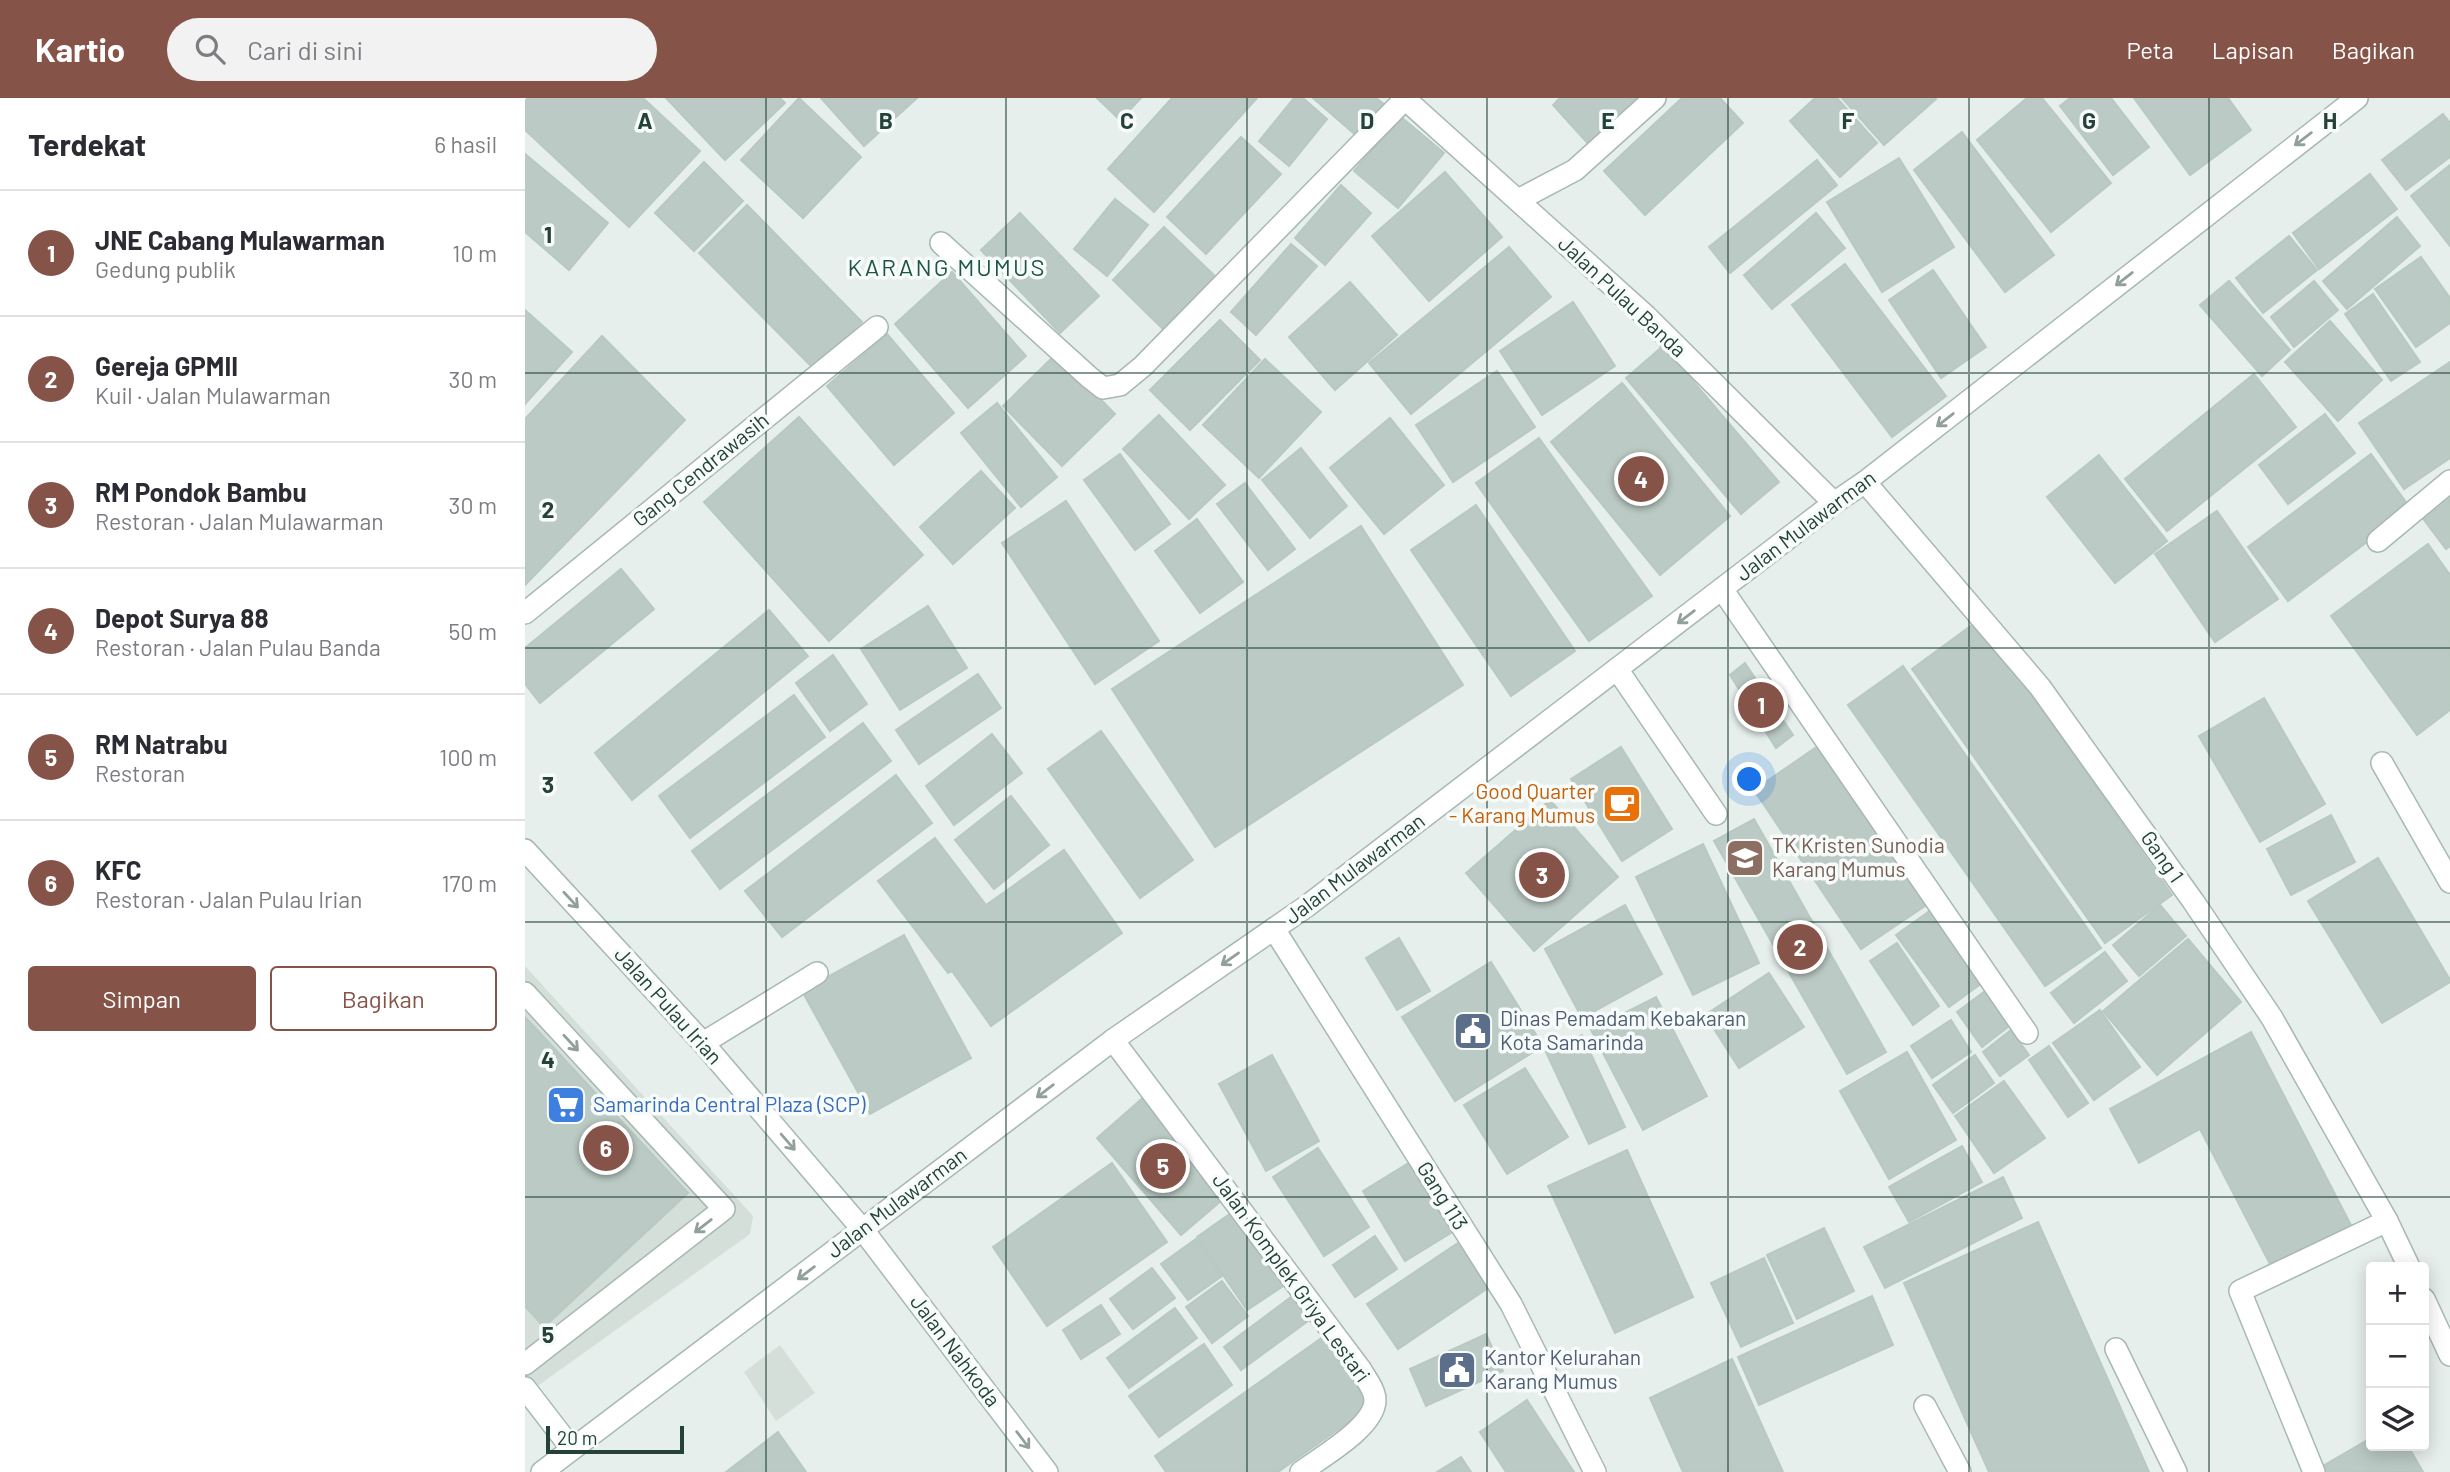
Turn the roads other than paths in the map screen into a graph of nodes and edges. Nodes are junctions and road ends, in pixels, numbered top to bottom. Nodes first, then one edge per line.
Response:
1 (1405, 98) edge
2 (1655, 98) edge
3 (2357, 98) edge
4 (1518, 200) junction
5 (941, 243) dead end
6 (877, 327) dead end
7 (2450, 481) edge
8 (1865, 482) junction
9 (1834, 503) junction
10 (2378, 541) dead end
11 (1722, 589) junction
12 (525, 613) edge
13 (1617, 669) junction
14 (2382, 763) dead end
15 (1716, 814) dead end
16 (525, 850) edge
17 (2450, 882) edge
18 (1274, 929) junction
19 (817, 973) dead end
20 (525, 993) edge
21 (2027, 1033) dead end
22 (1113, 1040) junction
23 (703, 1043) junction
24 (2387, 1221) junction
25 (863, 1230) junction
26 (2407, 1262) edge
27 (2429, 1310) edge
28 (2116, 1349) dead end
29 (2450, 1355) edge
30 (525, 1364) edge
31 (525, 1388) edge
32 (1925, 1406) dead end
33 (572, 1449) junction
34 (542, 1472) edge
35 (1047, 1472) edge
36 (1301, 1472) edge
37 (1595, 1472) edge
38 (1960, 1472) edge
39 (2176, 1472) edge
40 (2314, 1472) edge

1 - 4 street, Jalan Pulau Banda
1 - 5 street
2 - 4 street
3 -> 8 street, Jalan Mulawarman
4 - 9 street, Jalan Pulau Banda
6 - 12 street, Gang Cendrawasih
7 - 10 street
8 - 9 street, Jalan Mulawarman
8 - 24 street, Gang 1
9 - 11 street, Jalan Mulawarman
11 -> 13 street, Jalan Mulawarman
11 - 21 street
13 - 15 street
13 - 18 street, Jalan Mulawarman
14 - 17 street
16 -> 23 street, Jalan Pulau Irian
18 -> 22 street, Jalan Mulawarman
18 - 37 street, Gang 113
19 - 23 street
20 -> 30 street
22 -> 25 street, Jalan Mulawarman
22 - 36 street, Jalan Komplek Griya Lestari
23 -> 25 street, Jalan Pulau Irian
24 - 26 street, Gang 1
24 - 40 street
25 -> 33 street, Jalan Mulawarman
25 -> 35 street, Jalan Nahkoda
27 - 29 street
28 - 39 street
31 - 33 street
32 - 38 street
33 - 34 street, Jalan Mulawarman

